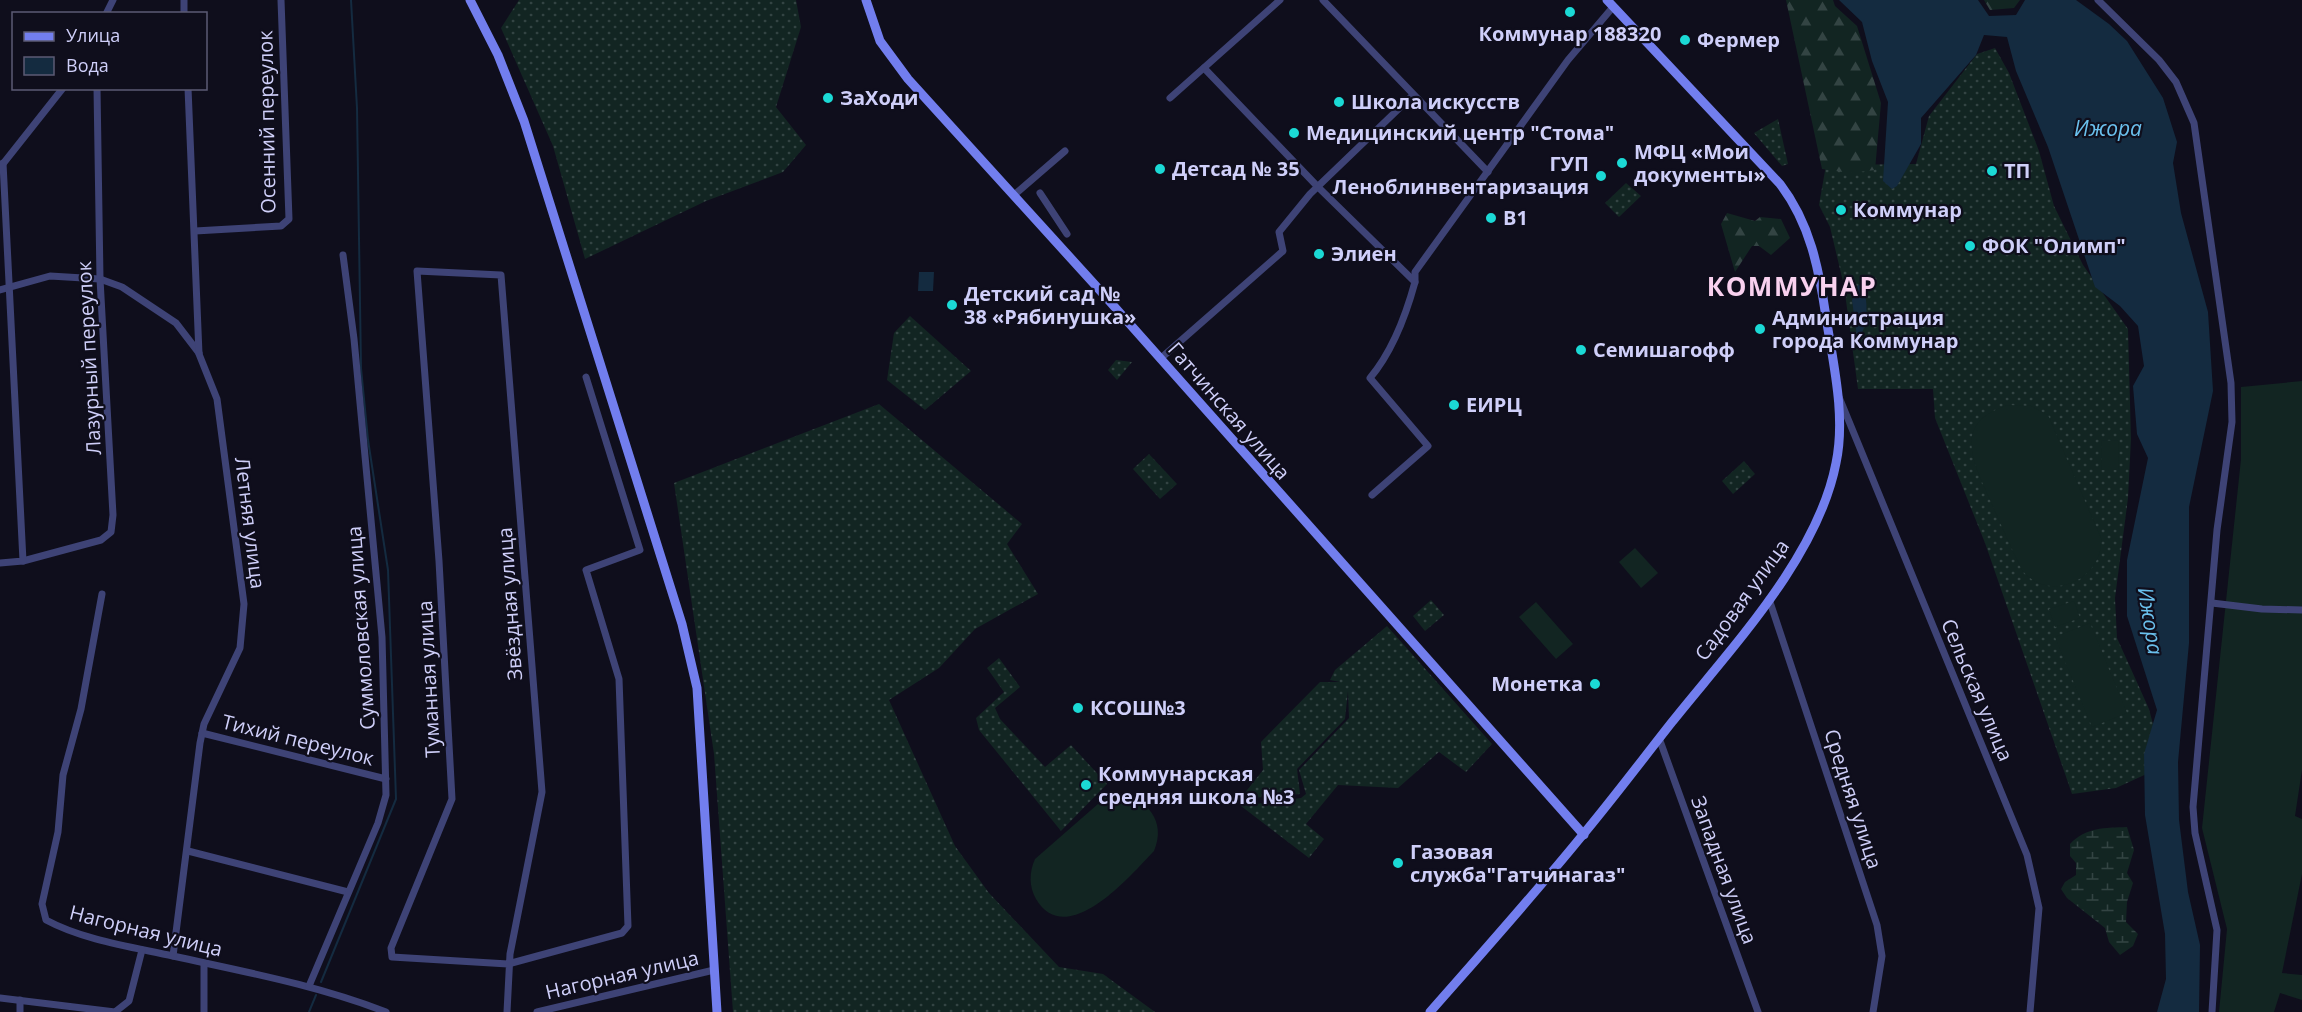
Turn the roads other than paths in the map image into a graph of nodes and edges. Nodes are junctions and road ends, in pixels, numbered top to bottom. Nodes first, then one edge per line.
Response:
1 (281, 0) edge
2 (470, 0) edge
3 (866, 0) edge
4 (1280, 0) edge
5 (1323, 0) edge
6 (2098, 0) edge
7 (1610, 4) edge
8 (1204, 68) junction
9 (61, 90) edge
10 (98, 90) edge
11 (188, 90) edge
12 (1413, 95) junction
13 (1170, 98) dead end
14 (1065, 151) dead end
15 (2, 165) edge
16 (1488, 172) junction
17 (1318, 187) junction
18 (1040, 193) dead end
19 (1014, 195) junction
20 (195, 231) junction
21 (1067, 234) dead end
22 (343, 255) dead end
23 (417, 271) joint
24 (100, 279) junction
25 (1415, 282) junction
26 (9, 286) junction
27 (0, 290) edge
28 (199, 354) junction
29 (1160, 359) junction
30 (586, 377) dead end
31 (1837, 392) junction
32 (1372, 495) dead end
33 (23, 561) junction
34 (0, 563) edge
35 (102, 594) dead end
36 (1769, 599) junction
37 (2212, 603) junction
38 (2302, 610) edge
39 (202, 733) junction
40 (1659, 738) junction
41 (386, 779) junction
42 (1584, 835) junction
43 (188, 851) junction
44 (348, 892) junction
45 (142, 950) junction
46 (173, 956) junction
47 (204, 964) junction
48 (508, 964) junction
49 (714, 970) junction
50 (309, 986) junction
51 (0, 998) edge
52 (20, 1000) junction
53 (20, 1012) edge
54 (115, 1012) edge
55 (204, 1012) edge
56 (386, 1012) edge
57 (507, 1012) edge
58 (537, 1012) edge
59 (717, 1012) edge
60 (1431, 1012) edge
61 (1758, 1012) edge
62 (1873, 1012) edge
63 (2030, 1012) edge
64 (2212, 1012) edge

1 - 20 street, Осенний переулок
2 - 49 main road
3 - 19 main road, Гатчинская улица
4 - 8 street
5 - 12 street
6 - 37 street
7 - 16 street
7 - 31 main road, Садовая улица
8 - 13 street
8 - 17 street
9 - 15 street
10 - 24 street, Лазурный переулок
11 - 20 street, Летняя улица
12 - 16 street
12 - 17 street
14 - 19 street
15 - 26 street
16 - 25 street
17 - 25 street
17 - 29 street
18 - 21 street
19 - 29 main road, Гатчинская улица
20 - 28 street, Летняя улица
22 - 41 street, Суммоловская улица
23 - 48 street, Звёздная улица
23 - 48 street, Туманная улица
24 - 26 street
24 - 28 street
24 - 33 street, Лазурный переулок
25 - 32 street
26 - 27 street
26 - 33 street
28 - 39 street, Летняя улица
29 - 42 main road, Гатчинская улица
30 - 48 street
31 - 36 main road, Садовая улица
31 - 63 street, Сельская улица
33 - 34 street
35 - 45 street, Нагорная улица
36 - 40 main road, Садовая улица
36 - 62 street, Средняя улица
37 - 38 street
37 - 64 street
39 - 41 street, Тихий переулок
39 - 43 street, Летняя улица
40 - 42 main road, Садовая улица
40 - 61 street, Западная улица
41 - 44 street, Суммоловская улица
42 - 60 main road, Садовая улица
43 - 44 street
43 - 46 street, Летняя улица
44 - 50 street, Суммоловская улица
45 - 46 street, Нагорная улица
45 - 54 street
46 - 47 street, Нагорная улица
47 - 50 street, Нагорная улица
47 - 55 street
48 - 57 street, Звёздная улица
49 - 58 street, Нагорная улица
49 - 59 main road
50 - 56 street, Нагорная улица
51 - 52 street
52 - 53 street
52 - 54 street

